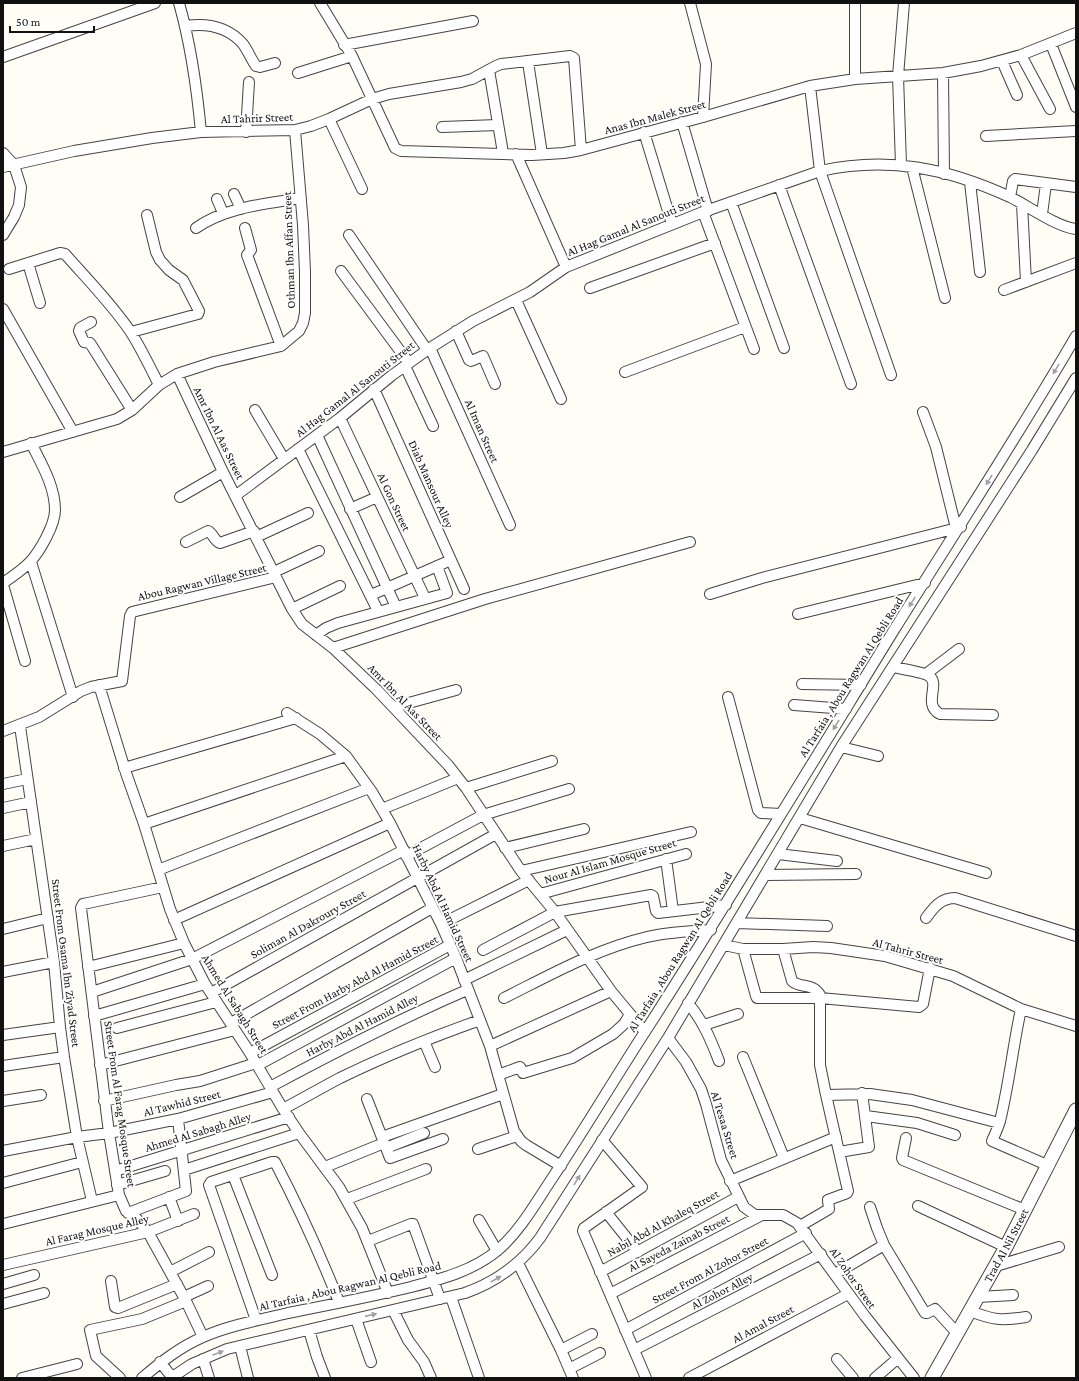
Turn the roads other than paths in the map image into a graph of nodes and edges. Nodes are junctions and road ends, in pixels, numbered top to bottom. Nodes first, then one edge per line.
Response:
1 (155, 3) edge
2 (179, 3) edge
3 (320, 3) edge
4 (690, 3) edge
5 (854, 3) edge
6 (904, 3) edge
7 (473, 21) dead end
8 (186, 26) junction
9 (1076, 33) edge
10 (1051, 44) junction
11 (344, 45) junction
12 (1021, 55) junction
13 (3, 56) edge
14 (352, 56) junction
15 (1002, 61) junction
16 (528, 62) junction
17 (274, 64) dead end
18 (489, 70) junction
19 (298, 73) dead end
20 (943, 73) junction
21 (898, 76) junction
22 (855, 79) junction
23 (249, 82) dead end
24 (810, 86) junction
25 (1017, 95) dead end
26 (372, 99) junction
27 (1076, 107) edge
28 (1050, 109) dead end
29 (703, 117) junction
30 (329, 119) junction
31 (682, 122) junction
32 (498, 125) junction
33 (442, 127) dead end
34 (295, 130) junction
35 (1076, 131) edge
36 (201, 132) junction
37 (246, 132) junction
38 (644, 132) junction
39 (986, 136) dead end
40 (581, 150) junction
41 (3, 153) edge
42 (503, 153) junction
43 (516, 154) junction
44 (542, 154) junction
45 (14, 164) junction
46 (901, 165) junction
47 (3, 167) edge
48 (912, 167) junction
49 (820, 172) junction
50 (944, 174) junction
51 (970, 182) junction
52 (1046, 184) junction
53 (779, 185) junction
54 (1076, 187) edge
55 (362, 189) dead end
56 (234, 194) dead end
57 (1010, 197) junction
58 (301, 198) junction
59 (217, 199) dead end
60 (731, 202) junction
61 (1022, 204) junction
62 (241, 209) junction
63 (706, 211) junction
64 (223, 214) junction
65 (1042, 214) junction
66 (147, 215) dead end
67 (672, 224) junction
68 (196, 228) dead end
69 (245, 228) dead end
70 (1076, 229) edge
71 (3, 235) edge
72 (349, 235) dead end
73 (715, 243) junction
74 (28, 263) junction
75 (1076, 263) edge
76 (566, 267) junction
77 (9, 269) dead end
78 (341, 271) dead end
79 (980, 272) dead end
80 (1026, 282) junction
81 (590, 288) dead end
82 (1004, 290) dead end
83 (945, 298) dead end
84 (516, 300) junction
85 (40, 303) dead end
86 (3, 309) edge
87 (91, 322) dead end
88 (745, 327) junction
89 (456, 331) junction
90 (131, 332) junction
91 (1076, 336) edge
92 (281, 346) junction
93 (784, 348) dead end
94 (428, 349) junction
95 (754, 349) dead end
96 (407, 365) junction
97 (625, 372) dead end
98 (177, 374) junction
99 (891, 375) dead end
100 (1076, 378) edge
101 (495, 384) dead end
102 (851, 384) dead end
103 (159, 385) junction
104 (374, 390) junction
105 (561, 399) dead end
106 (132, 410) junction
107 (255, 410) dead end
108 (922, 412) dead end
109 (340, 418) junction
110 (433, 426) dead end
111 (73, 432) junction
112 (317, 435) junction
113 (31, 443) junction
114 (298, 449) junction
115 (3, 452) edge
116 (284, 459) junction
117 (223, 472) junction
118 (235, 496) junction
119 (180, 497) dead end
120 (377, 497) junction
121 (350, 509) junction
122 (308, 513) dead end
123 (510, 525) dead end
124 (958, 527) junction
125 (255, 534) junction
126 (186, 542) dead end
127 (690, 542) dead end
128 (319, 551) dead end
129 (451, 560) junction
130 (31, 562) junction
131 (437, 566) junction
132 (275, 575) junction
133 (415, 576) junction
134 (925, 583) junction
135 (3, 584) edge
136 (340, 586) dead end
137 (387, 588) junction
138 (464, 589) dead end
139 (710, 594) dead end
140 (371, 595) junction
141 (425, 598) junction
142 (396, 607) junction
143 (292, 609) junction
144 (378, 611) junction
145 (798, 614) dead end
146 (316, 635) junction
147 (333, 648) junction
148 (959, 649) dead end
149 (25, 661) dead end
150 (893, 667) junction
151 (926, 674) junction
152 (802, 684) dead end
153 (99, 685) junction
154 (861, 685) junction
155 (456, 690) dead end
156 (73, 696) junction
157 (728, 697) dead end
158 (794, 705) dead end
159 (394, 707) junction
160 (846, 709) junction
161 (993, 715) dead end
162 (20, 726) junction
163 (3, 731) edge
164 (841, 747) junction
165 (346, 756) junction
166 (878, 756) dead end
167 (552, 761) dead end
168 (124, 768) junction
169 (458, 778) junction
170 (27, 779) junction
171 (3, 784) edge
172 (369, 788) junction
173 (466, 788) junction
174 (569, 789) dead end
175 (31, 802) junction
176 (3, 808) edge
177 (382, 809) junction
178 (781, 814) junction
179 (483, 815) junction
180 (800, 818) junction
181 (390, 823) junction
182 (144, 824) junction
183 (584, 829) dead end
184 (691, 832) dead end
185 (496, 834) junction
186 (36, 839) junction
187 (3, 846) edge
188 (506, 848) junction
189 (405, 853) junction
190 (686, 854) dead end
191 (778, 854) junction
192 (666, 859) junction
193 (837, 861) dead end
194 (158, 870) junction
195 (521, 871) junction
196 (986, 873) dead end
197 (856, 874) dead end
198 (766, 875) junction
199 (417, 878) junction
200 (528, 880) junction
201 (163, 886) junction
202 (540, 894) junction
203 (726, 906) junction
204 (432, 908) junction
205 (673, 911) junction
206 (555, 912) junction
207 (48, 918) junction
208 (926, 918) dead end
209 (174, 920) junction
210 (737, 922) junction
211 (441, 924) junction
212 (827, 926) dead end
213 (3, 928) edge
214 (567, 930) junction
215 (711, 930) junction
216 (1076, 936) edge
217 (184, 943) junction
218 (724, 944) junction
219 (450, 945) junction
220 (743, 949) junction
221 (783, 949) junction
222 (483, 950) dead end
223 (587, 957) junction
224 (456, 958) junction
225 (192, 959) junction
226 (54, 962) junction
227 (88, 967) junction
228 (930, 968) junction
229 (3, 972) edge
230 (205, 984) junction
231 (466, 985) junction
232 (611, 991) junction
233 (92, 992) junction
234 (214, 997) junction
235 (504, 998) dead end
236 (820, 998) junction
237 (688, 1003) junction
238 (1021, 1009) junction
239 (630, 1014) junction
240 (738, 1014) dead end
241 (94, 1016) junction
242 (480, 1020) junction
243 (704, 1025) junction
244 (233, 1026) junction
245 (1076, 1026) edge
246 (60, 1027) junction
247 (117, 1028) dead end
248 (645, 1032) junction
249 (3, 1035) edge
250 (668, 1038) junction
251 (424, 1041) junction
252 (490, 1046) junction
253 (250, 1053) junction
254 (64, 1057) junction
255 (743, 1057) dead end
256 (720, 1061) dead end
257 (257, 1064) junction
258 (100, 1065) junction
259 (3, 1066) edge
260 (435, 1066) dead end
261 (498, 1075) junction
262 (272, 1090) junction
263 (862, 1093) junction
264 (41, 1094) dead end
265 (503, 1094) junction
266 (826, 1095) junction
267 (367, 1099) dead end
268 (3, 1101) edge
269 (104, 1101) junction
270 (1076, 1110) edge
271 (286, 1113) junction
272 (866, 1116) junction
273 (178, 1119) junction
274 (999, 1123) junction
275 (108, 1133) junction
276 (299, 1133) junction
277 (424, 1133) dead end
278 (955, 1135) dead end
279 (517, 1136) junction
280 (77, 1137) junction
281 (836, 1137) junction
282 (906, 1138) dead end
283 (444, 1139) dead end
284 (602, 1140) junction
285 (384, 1142) junction
286 (478, 1149) dead end
287 (3, 1151) edge
288 (182, 1151) junction
289 (839, 1152) junction
290 (784, 1158) junction
291 (82, 1162) junction
292 (561, 1166) junction
293 (1047, 1166) junction
294 (325, 1167) junction
295 (426, 1169) dead end
296 (184, 1170) junction
297 (115, 1171) junction
298 (165, 1171) dead end
299 (233, 1175) junction
300 (730, 1181) junction
301 (3, 1183) edge
302 (118, 1190) junction
303 (169, 1197) junction
304 (738, 1197) junction
305 (346, 1199) junction
306 (92, 1201) junction
307 (918, 1206) dead end
308 (870, 1207) dead end
309 (1025, 1210) junction
310 (128, 1212) junction
311 (606, 1212) junction
312 (194, 1214) dead end
313 (760, 1216) junction
314 (479, 1220) dead end
315 (178, 1221) junction
316 (3, 1224) edge
317 (803, 1230) junction
318 (148, 1232) junction
319 (368, 1242) junction
320 (884, 1245) junction
321 (1006, 1247) junction
322 (1059, 1247) dead end
323 (497, 1251) junction
324 (209, 1252) dead end
325 (638, 1252) junction
326 (821, 1254) junction
327 (518, 1263) junction
328 (3, 1265) edge
329 (996, 1266) junction
330 (170, 1272) junction
331 (600, 1272) junction
332 (835, 1274) junction
333 (34, 1275) dead end
334 (272, 1275) dead end
335 (111, 1281) dead end
336 (433, 1281) junction
337 (3, 1284) edge
338 (177, 1284) junction
339 (208, 1286) dead end
340 (44, 1293) dead end
341 (388, 1293) junction
342 (610, 1294) junction
343 (848, 1294) junction
344 (1013, 1295) dead end
345 (451, 1297) junction
346 (978, 1297) junction
347 (185, 1299) junction
348 (440, 1299) junction
349 (339, 1302) junction
350 (3, 1304) edge
351 (394, 1310) junction
352 (970, 1311) junction
353 (1026, 1317) dead end
354 (356, 1319) junction
355 (256, 1320) junction
356 (309, 1330) junction
357 (625, 1330) junction
358 (957, 1333) junction
359 (592, 1334) dead end
360 (203, 1337) junction
361 (240, 1346) junction
362 (561, 1350) junction
363 (634, 1350) junction
364 (600, 1353) dead end
365 (203, 1359) junction
366 (837, 1359) dead end
367 (897, 1359) junction
368 (160, 1362) junction
369 (371, 1362) dead end
370 (77, 1364) dead end
371 (571, 1374) edge
372 (878, 1377) edge
373 (22, 1378) edge
374 (120, 1378) edge
375 (142, 1378) edge
376 (172, 1378) edge
377 (209, 1378) edge
378 (248, 1378) edge
379 (325, 1378) edge
380 (431, 1378) edge
381 (479, 1378) edge
382 (646, 1378) edge
383 (689, 1378) edge
384 (853, 1378) edge
385 (914, 1378) edge
386 (932, 1378) edge

1 - 13 street
2 - 8 street
3 - 11 street, Anas Ibn Malek Street
4 - 29 street
5 - 22 street
6 - 21 street
7 - 11 street
8 - 17 street
8 - 36 street
9 - 10 street, Anas Ibn Malek Street
10 - 12 street, Anas Ibn Malek Street
10 - 27 street
11 - 14 street, Anas Ibn Malek Street
12 - 15 street, Anas Ibn Malek Street
12 - 28 street
14 - 19 street
14 - 26 street, Anas Ibn Malek Street
15 - 20 street, Anas Ibn Malek Street
15 - 25 street
16 - 18 street, Al Tahrir Street
16 - 40 street, Al Tahrir Street
16 - 44 street
18 - 26 street, Al Tahrir Street
18 - 32 street
20 - 21 street, Anas Ibn Malek Street
20 - 50 street
21 - 22 street, Anas Ibn Malek Street
21 - 46 street
22 - 24 street, Anas Ibn Malek Street
23 - 37 street
24 - 29 street, Anas Ibn Malek Street
24 - 49 street
26 - 30 street, Al Tahrir Street
26 - 42 street, Anas Ibn Malek Street
29 - 31 street, Anas Ibn Malek Street
30 - 34 street, Al Tahrir Street
30 - 55 street
31 - 38 street, Anas Ibn Malek Street
31 - 63 street
32 - 33 street
32 - 42 street
34 - 37 street, Al Tahrir Street
34 - 58 street, Othman Ibn Affan Street
35 - 39 street
36 - 37 street, Al Tahrir Street
36 - 45 street, Al Tahrir Street
38 - 40 street, Anas Ibn Malek Street
38 - 67 street
40 - 44 street, Anas Ibn Malek Street
41 - 45 street
42 - 43 street, Anas Ibn Malek Street
43 - 44 street, Anas Ibn Malek Street
43 - 76 street
45 - 47 street, Al Tahrir Street
45 - 71 street
46 - 48 street, Al Hag Gamal Al Sanouti Street
46 - 49 street, Al Hag Gamal Al Sanouti Street
48 - 50 street, Al Hag Gamal Al Sanouti Street
48 - 83 street
49 - 53 street, Al Hag Gamal Al Sanouti Street
49 - 99 street
50 - 51 street, Al Hag Gamal Al Sanouti Street
51 - 57 street, Al Hag Gamal Al Sanouti Street
51 - 79 street
52 - 54 street
52 - 57 street
52 - 65 street
53 - 60 street, Al Hag Gamal Al Sanouti Street
53 - 102 street
56 - 62 street
57 - 61 street, Al Hag Gamal Al Sanouti Street
58 - 62 street
58 - 92 street, Othman Ibn Affan Street
59 - 64 street
60 - 63 street, Al Hag Gamal Al Sanouti Street
60 - 93 street
61 - 65 street, Al Hag Gamal Al Sanouti Street
61 - 80 street
62 - 64 street
63 - 67 street, Al Hag Gamal Al Sanouti Street
63 - 73 street
64 - 68 street
65 - 70 street, Al Hag Gamal Al Sanouti Street
66 - 90 street
67 - 76 street, Al Hag Gamal Al Sanouti Street
69 - 92 street
72 - 94 street, Al Iman Street
73 - 81 street
73 - 88 street
74 - 77 street
74 - 85 street
74 - 90 street
75 - 80 street
76 - 84 street, Al Hag Gamal Al Sanouti Street
78 - 96 street
80 - 82 street
84 - 89 street, Al Hag Gamal Al Sanouti Street
84 - 105 street
86 - 111 street
87 - 106 street
88 - 95 street
88 - 97 street
89 - 94 street, Al Hag Gamal Al Sanouti Street
89 - 101 street
90 - 103 street
91 -> 124 street, Al Tarfaia , Abou Ragwan Al Qebli Road
92 - 98 street, Othman Ibn Affan Street
94 - 96 street, Al Hag Gamal Al Sanouti Street
94 - 123 street, Al Iman Street
96 - 104 street, Al Hag Gamal Al Sanouti Street
96 - 110 street
98 - 103 street, Othman Ibn Affan Street
98 - 117 street, Amr Ibn Al Aas Street
100 - 150 street
103 - 106 street, Othman Ibn Affan Street
104 - 109 street, Al Hag Gamal Al Sanouti Street
104 - 129 street, Diab Mansour Alley
106 - 111 street, Othman Ibn Affan Street
107 - 116 street
108 - 124 street
109 - 112 street, Al Hag Gamal Al Sanouti Street
109 - 120 street, Al Gon Street
111 - 113 street, Othman Ibn Affan Street
112 - 114 street, Al Hag Gamal Al Sanouti Street
112 - 121 street
113 - 115 street, Othman Ibn Affan Street
113 - 130 street
114 - 116 street, Al Hag Gamal Al Sanouti Street
114 - 140 street
116 - 118 street, Al Hag Gamal Al Sanouti Street
117 - 118 street, Amr Ibn Al Aas Street
117 - 119 street
118 - 125 street, Amr Ibn Al Aas Street
120 - 121 street
120 - 133 street, Al Gon Street
121 - 137 street
122 - 125 street
124 - 134 street, Al Tarfaia , Abou Ragwan Al Qebli Road
124 - 139 street
125 - 126 street
125 - 132 street, Amr Ibn Al Aas Street
127 - 147 street
128 - 132 street
129 - 131 street
129 - 138 street, Diab Mansour Alley
130 - 135 street
130 - 156 street
131 - 133 street
131 - 141 street
132 - 143 street, Amr Ibn Al Aas Street
132 - 153 street, Abou Ragwan Village Street
133 - 137 street
133 - 141 street, Al Gon Street
134 - 145 street
134 -> 154 street, Al Tarfaia , Abou Ragwan Al Qebli Road
135 - 149 street
136 - 143 street
137 - 140 street
137 - 142 street
140 - 144 street
141 - 142 street
142 - 144 street
143 - 146 street, Amr Ibn Al Aas Street
144 - 146 street
146 - 147 street, Amr Ibn Al Aas Street
147 - 159 street, Amr Ibn Al Aas Street
148 - 151 street
150 - 151 street
150 - 164 street
151 - 161 street
152 - 154 street
153 - 156 street
153 - 168 street, Ahmed Al Sabagh Street
154 - 160 street, Al Tarfaia , Abou Ragwan Al Qebli Road
155 - 159 street
156 - 162 street
157 - 178 street
158 - 160 street
159 - 169 street, Amr Ibn Al Aas Street
160 -> 178 street, Al Tarfaia , Abou Ragwan Al Qebli Road
162 - 163 street
162 - 170 street, Street From Osama Ibn Ziyad Street
164 - 166 street
164 - 180 street
165 - 168 street, Harby Abd Al Hamid Street
165 - 172 street, Harby Abd Al Hamid Street
165 - 182 street
167 - 173 street
168 - 182 street, Ahmed Al Sabagh Street
169 - 173 street, Amr Ibn Al Aas Street
169 - 177 street
170 - 171 street
170 - 175 street, Street From Osama Ibn Ziyad Street
172 - 177 street, Harby Abd Al Hamid Street
172 - 194 street
173 - 179 street, Amr Ibn Al Aas Street
174 - 179 street
175 - 176 street
175 - 186 street, Street From Osama Ibn Ziyad Street
177 - 181 street, Harby Abd Al Hamid Street
178 - 203 street, Al Tarfaia , Abou Ragwan Al Qebli Road
179 - 185 street, Amr Ibn Al Aas Street
179 - 189 street
180 - 191 street
180 - 196 street
181 - 189 street, Harby Abd Al Hamid Street
181 - 209 street
182 - 194 street, Ahmed Al Sabagh Street
183 - 188 street
184 - 195 street
185 - 188 street, Amr Ibn Al Aas Street
185 - 199 street, Soliman Al Dakroury Street
186 - 187 street
186 - 207 street, Street From Osama Ibn Ziyad Street
188 - 195 street, Amr Ibn Al Aas Street
189 - 199 street, Harby Abd Al Hamid Street
189 - 225 street
190 - 192 street, Nour Al Islam Mosque Street
191 - 193 street
191 - 198 street
192 - 202 street, Nour Al Islam Mosque Street
192 - 205 street
194 - 201 street, Ahmed Al Sabagh Street
195 - 200 street, Amr Ibn Al Aas Street
197 - 198 street
198 - 210 street
199 - 204 street, Harby Abd Al Hamid Street
199 - 234 street, Soliman Al Dakroury Street
200 - 202 street, Amr Ibn Al Aas Street
200 - 211 street
201 - 209 street, Ahmed Al Sabagh Street
201 - 227 street, Street From Al Farag Mosque Street
202 - 206 street, Amr Ibn Al Aas Street
203 - 205 street
203 - 215 street, Al Tarfaia , Abou Ragwan Al Qebli Road
204 - 211 street, Harby Abd Al Hamid Street
204 - 244 street
205 - 206 street
206 - 214 street, Amr Ibn Al Aas Street
206 - 222 street
207 - 213 street
207 - 226 street, Street From Osama Ibn Ziyad Street
208 - 216 street
209 - 217 street, Ahmed Al Sabagh Street
210 - 212 street
210 - 218 street
211 - 219 street, Harby Abd Al Hamid Street
214 - 223 street, Amr Ibn Al Aas Street
214 - 231 street, Harby Abd Al Hamid Alley
215 - 223 street
215 - 248 street, Al Tarfaia , Abou Ragwan Al Qebli Road
217 - 225 street, Ahmed Al Sabagh Street
217 - 227 street
218 - 220 street, Al Tahrir Street
218 - 237 street
219 - 224 street, Harby Abd Al Hamid Street
219 - 253 street, Street From Harby Abd Al Hamid Street
220 - 221 street, Al Tahrir Street
220 - 236 street
221 - 228 street, Al Tahrir Street
221 - 236 street
223 - 232 street, Amr Ibn Al Aas Street
223 - 235 street
224 - 231 street, Harby Abd Al Hamid Street
224 - 257 street
225 - 230 street, Ahmed Al Sabagh Street
225 - 233 street
226 - 229 street
226 - 246 street, Street From Osama Ibn Ziyad Street
227 - 233 street, Street From Al Farag Mosque Street
228 - 236 street
228 - 238 street, Al Tahrir Street
230 - 234 street, Ahmed Al Sabagh Street
230 - 241 street
231 - 242 street, Harby Abd Al Hamid Street
231 - 262 street, Harby Abd Al Hamid Alley
232 - 239 street, Amr Ibn Al Aas Street
232 - 252 street
233 - 241 street, Street From Al Farag Mosque Street
234 - 244 street, Ahmed Al Sabagh Street
234 - 247 street, Soliman Al Dakroury Street
236 - 266 street
237 - 243 street
237 - 250 street
238 - 245 street, Al Tahrir Street
238 - 274 street
239 - 248 street, Amr Ibn Al Aas Street
239 - 261 street
240 - 243 street
241 - 258 street, Street From Al Farag Mosque Street
242 - 251 street, Ahmed Al Sabagh Alley
242 - 252 street, Harby Abd Al Hamid Street
243 - 256 street
244 - 253 street, Ahmed Al Sabagh Street
244 - 258 street
246 - 249 street
246 - 254 street, Street From Osama Ibn Ziyad Street
248 - 292 street, Al Tarfaia , Abou Ragwan Al Qebli Road
250 - 284 street
250 - 300 street, Al Tesaa Street
251 - 260 street
251 - 271 street, Ahmed Al Sabagh Alley
252 - 261 street, Harby Abd Al Hamid Street
253 - 257 street, Ahmed Al Sabagh Street
254 - 259 street
254 - 280 street, Street From Osama Ibn Ziyad Street
255 - 290 street
257 - 262 street, Ahmed Al Sabagh Street
257 - 269 street
258 - 269 street, Street From Al Farag Mosque Street
261 - 265 street, Harby Abd Al Hamid Street
262 - 271 street, Ahmed Al Sabagh Street
262 - 273 street, Al Tawhid Street
263 - 266 street
263 - 272 street
263 - 274 street
264 - 268 street
265 - 279 street, Harby Abd Al Hamid Street
265 - 285 street
266 - 281 street
267 - 285 street
269 - 275 street, Street From Al Farag Mosque Street
270 - 293 street, Trad Al Nil Street
271 - 276 street, Ahmed Al Sabagh Street
271 - 288 street, Ahmed Al Sabagh Alley
272 - 278 street
272 - 289 street
273 - 275 street, Al Tawhid Street
273 - 288 street
274 - 293 street
275 - 280 street, Al Tawhid Street
275 - 297 street, Street From Al Farag Mosque Street
276 - 294 street, Ahmed Al Sabagh Street
276 - 296 street
277 - 285 street
279 - 286 street
279 - 292 street, Harby Abd Al Hamid Street
280 - 287 street, Al Tawhid Street
280 - 291 street, Street From Osama Ibn Ziyad Street
281 - 289 street
281 - 290 street
282 - 309 street
283 - 285 street
284 - 311 street
327 -> 284 street
285 - 294 street
288 - 296 street
288 - 297 street, Ahmed Al Sabagh Alley
289 - 317 street, Street From Al Zohor Street
290 - 300 street
291 - 301 street
291 - 306 street, Street From Osama Ibn Ziyad Street
292 - 323 street, Al Tarfaia , Abou Ragwan Al Qebli Road
293 - 309 street, Trad Al Nil Street
294 - 305 street, Ahmed Al Sabagh Street
295 - 305 street
296 - 303 street
297 - 302 street, Street From Al Farag Mosque Street
298 - 302 street
299 - 334 street
299 - 349 street
299 - 355 street
300 - 304 street, Al Tesaa Street
302 - 306 street
302 - 310 street, Street From Al Farag Mosque Street
303 - 310 street
303 - 315 street
304 - 313 street, Al Tesaa Street
304 - 325 street, Nabil Abd Al Khaleq Street
305 - 319 street, Ahmed Al Sabagh Street
306 - 316 street
307 - 321 street
308 - 320 street
309 - 321 street, Trad Al Nil Street
310 - 318 street, Street From Al Farag Mosque Street
311 - 325 street
311 - 331 street
312 - 315 street, Al Farag Mosque Alley
313 - 317 street, Al Zohor Street
313 - 342 street, Al Sayeda Zainab Street
314 - 323 street
315 - 318 street, Al Farag Mosque Alley
317 - 326 street, Al Zohor Street
317 - 357 street, Street From Al Zohor Street
318 - 328 street, Al Farag Mosque Alley
318 - 330 street, Street From Al Farag Mosque Street
319 - 336 street
319 - 341 street, Ahmed Al Sabagh Street
320 - 332 street
320 - 358 street
321 - 329 street, Trad Al Nil Street
322 - 329 street
323 - 336 street, Al Tarfaia , Abou Ragwan Al Qebli Road
324 - 330 street
325 - 331 street, Nabil Abd Al Khaleq Street
326 - 332 street, Al Zohor Street
326 - 363 street, Al Zohor Alley
345 -> 327 street
327 - 362 street
329 - 346 street, Trad Al Nil Street
330 - 338 street, Street From Al Farag Mosque Street
331 - 342 street
332 - 343 street, Al Zohor Street
333 - 337 street
335 - 338 street
336 - 341 street, Al Tarfaia , Abou Ragwan Al Qebli Road
336 - 348 street
338 - 347 street, Street From Al Farag Mosque Street
339 - 347 street
340 - 350 street
341 - 349 street, Al Tarfaia , Abou Ragwan Al Qebli Road
342 - 357 street
343 - 367 street, Al Zohor Street
343 - 383 street, Al Amal Street
344 - 346 street
345 - 348 street
345 - 381 street
346 - 352 street, Trad Al Nil Street
347 - 360 street, Street From Al Farag Mosque Street
347 - 374 street
348 - 351 street
349 - 355 street, Al Tarfaia , Abou Ragwan Al Qebli Road
354 -> 351 street
351 - 380 street
352 - 353 street
352 - 358 street, Trad Al Nil Street
354 - 356 street
354 - 369 street
355 - 360 street, Al Tarfaia , Abou Ragwan Al Qebli Road
356 - 361 street
356 - 379 street
357 - 363 street
358 - 386 street, Trad Al Nil Street
359 - 362 street
360 - 368 street, Al Tarfaia , Abou Ragwan Al Qebli Road
365 -> 361 street
361 - 378 street
362 - 371 street
363 - 382 street
364 - 371 street
365 - 376 street
365 - 377 street
366 - 384 street
367 - 372 street
367 - 385 street, Al Zohor Street
368 - 375 street, Al Tarfaia , Abou Ragwan Al Qebli Road
368 - 376 street
370 - 373 street

